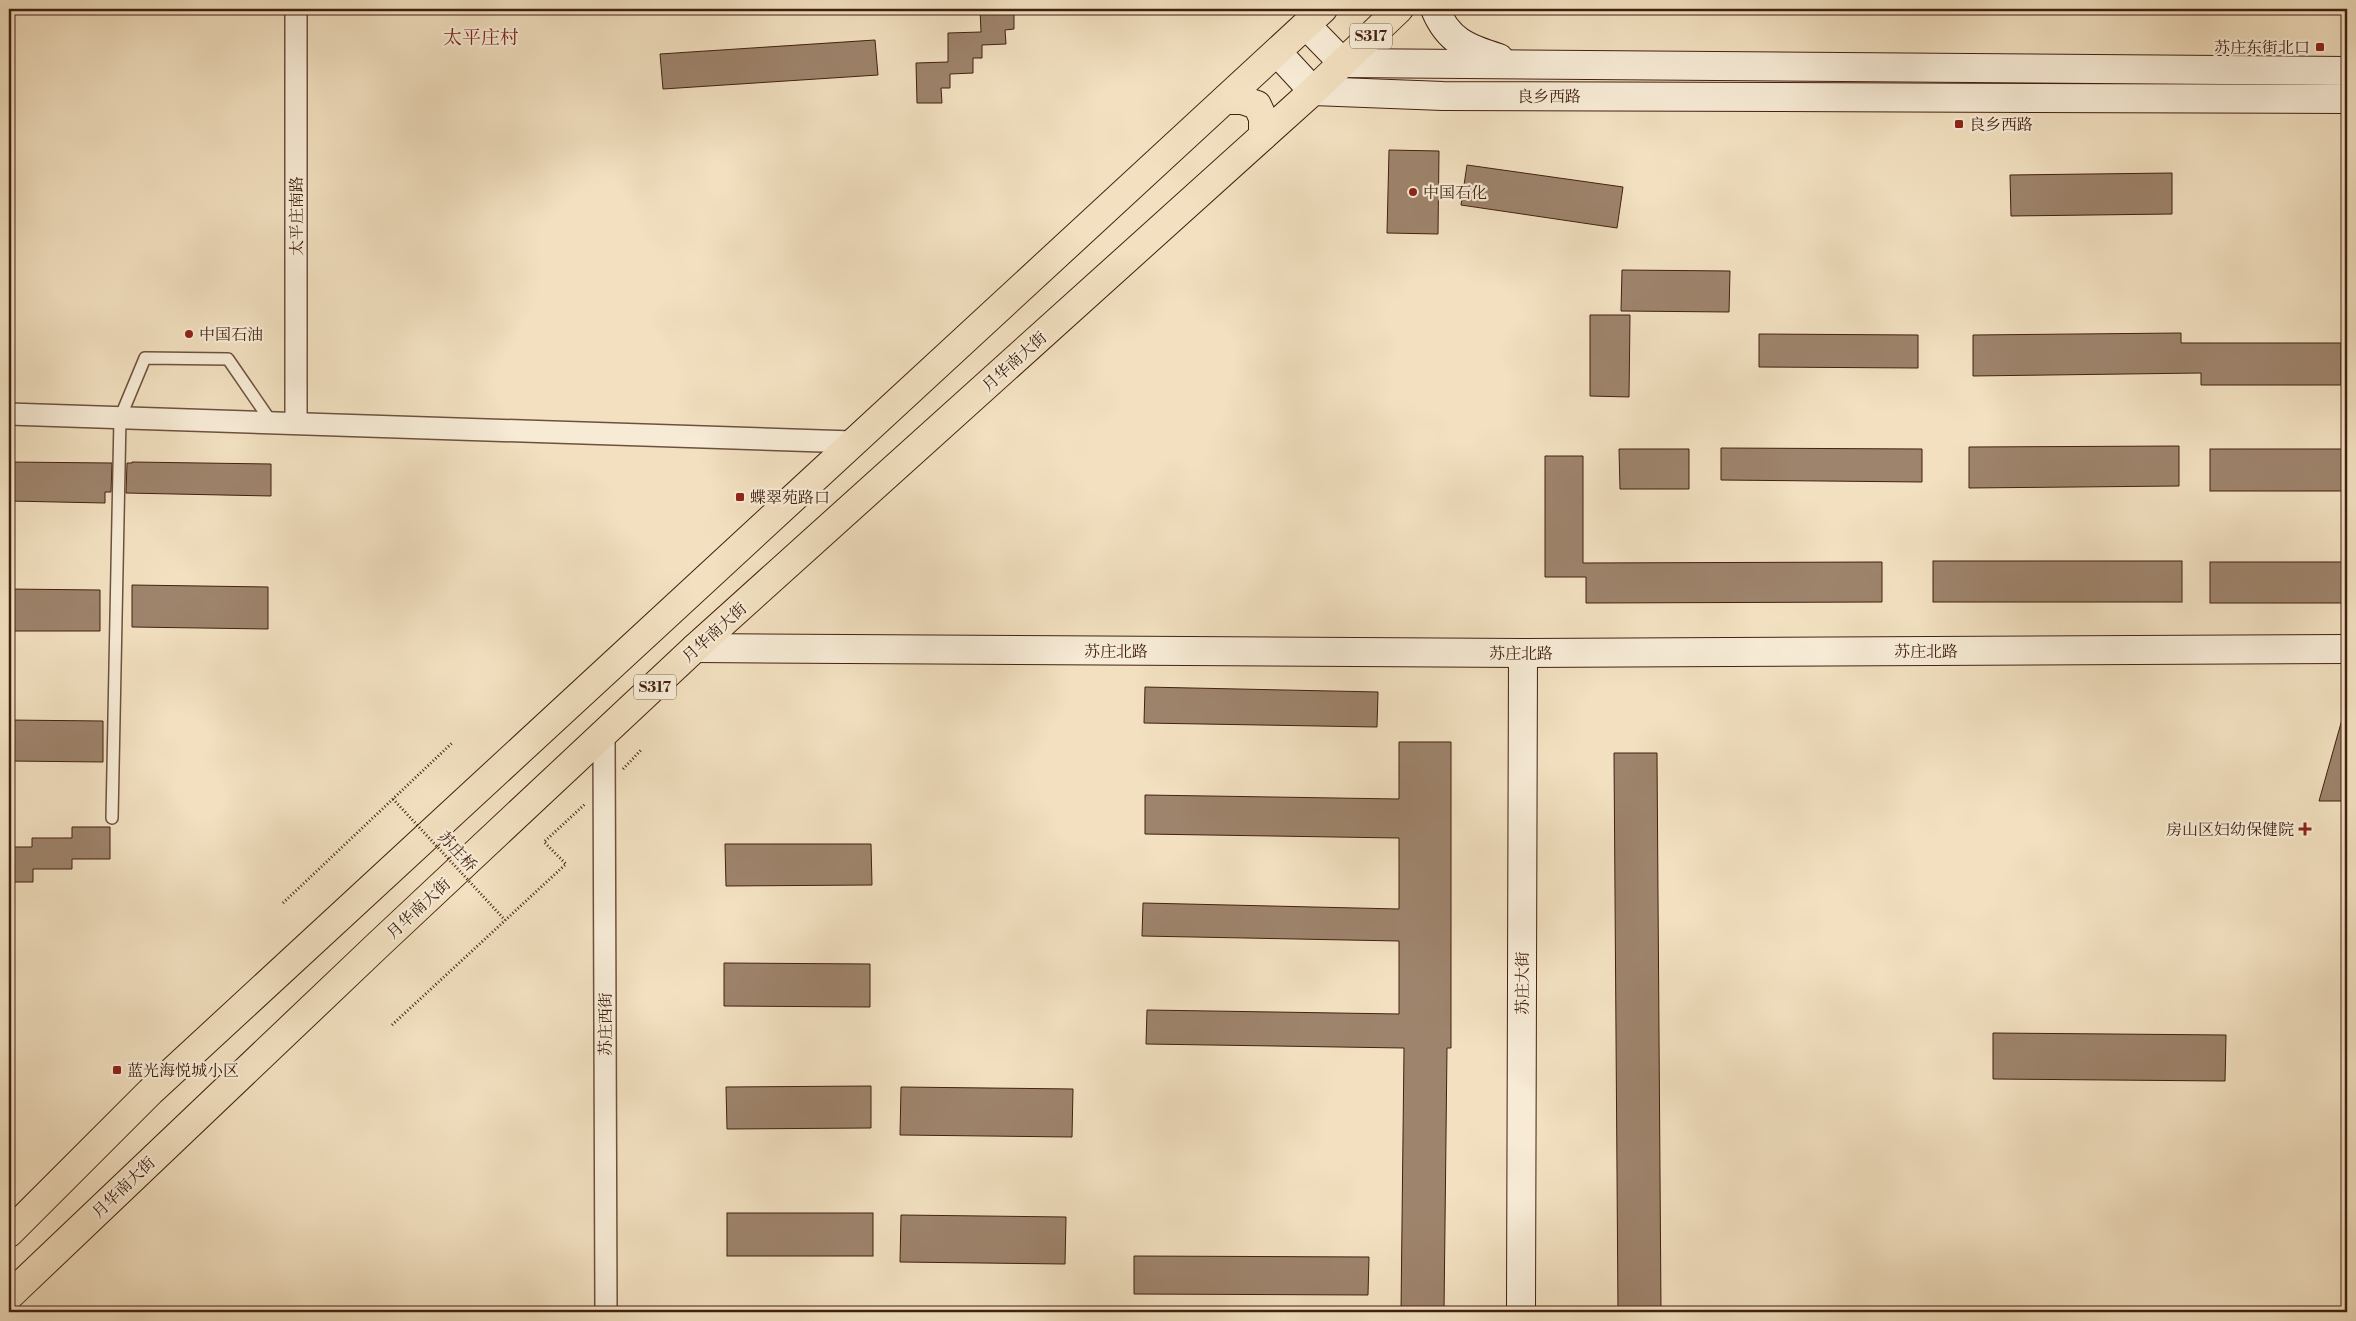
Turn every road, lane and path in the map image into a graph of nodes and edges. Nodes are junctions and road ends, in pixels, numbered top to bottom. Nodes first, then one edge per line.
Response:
1 (296, 9) edge
2 (1399, 9) edge
3 (1435, 9) edge
4 (1314, 17) edge
5 (1277, 52) junction
6 (1343, 63) junction
7 (1519, 65) junction
8 (2347, 71) edge
9 (1313, 91) junction
10 (2347, 99) edge
11 (1225, 100) junction
12 (1263, 136) junction
13 (9, 414) edge
14 (120, 418) junction
15 (272, 423) junction
16 (296, 423) junction
17 (852, 442) junction
18 (695, 648) junction
19 (2347, 649) edge
20 (1523, 653) junction
21 (604, 735) junction
22 (452, 743) dead end
23 (393, 799) junction
24 (583, 806) dead end
25 (112, 818) dead end
26 (283, 903) dead end
27 (505, 920) junction
28 (392, 1026) dead end
29 (9, 1233) edge
30 (9, 1296) edge
31 (606, 1312) edge
32 (1521, 1312) edge

1 - 16 street, 太平庄南路
2 - 6 main road, S317
3 - 7 main road
4 - 5 main road, S317
4 - 6 main road
5 - 9 main road
5 - 11 main road, S317
6 - 7 main road, 良乡西路
6 - 9 main road, 月华南大街 / S317
7 - 8 main road, 良乡西路
9 - 10 main road, 良乡西路
9 - 12 main road, 月华南大街 / S317
11 - 12 main road
11 - 17 main road, S317
12 - 18 main road, 月华南大街 / S317
13 - 14 street
14 - 15 street
14 - 15 lane
14 - 25 lane
15 - 16 street
16 - 17 street
17 - 29 main road, S317
18 - 20 main road, 苏庄北路
18 - 21 main road, 月华南大街 / S317
19 - 20 main road, 苏庄北路
20 - 32 main road, 苏庄大街
21 - 30 main road, 月华南大街 / S317
21 - 31 street, 苏庄西街
22 - 23 path
23 - 26 path
23 - 27 path, 苏庄桥, bridge
24 - 27 path
27 - 28 path

